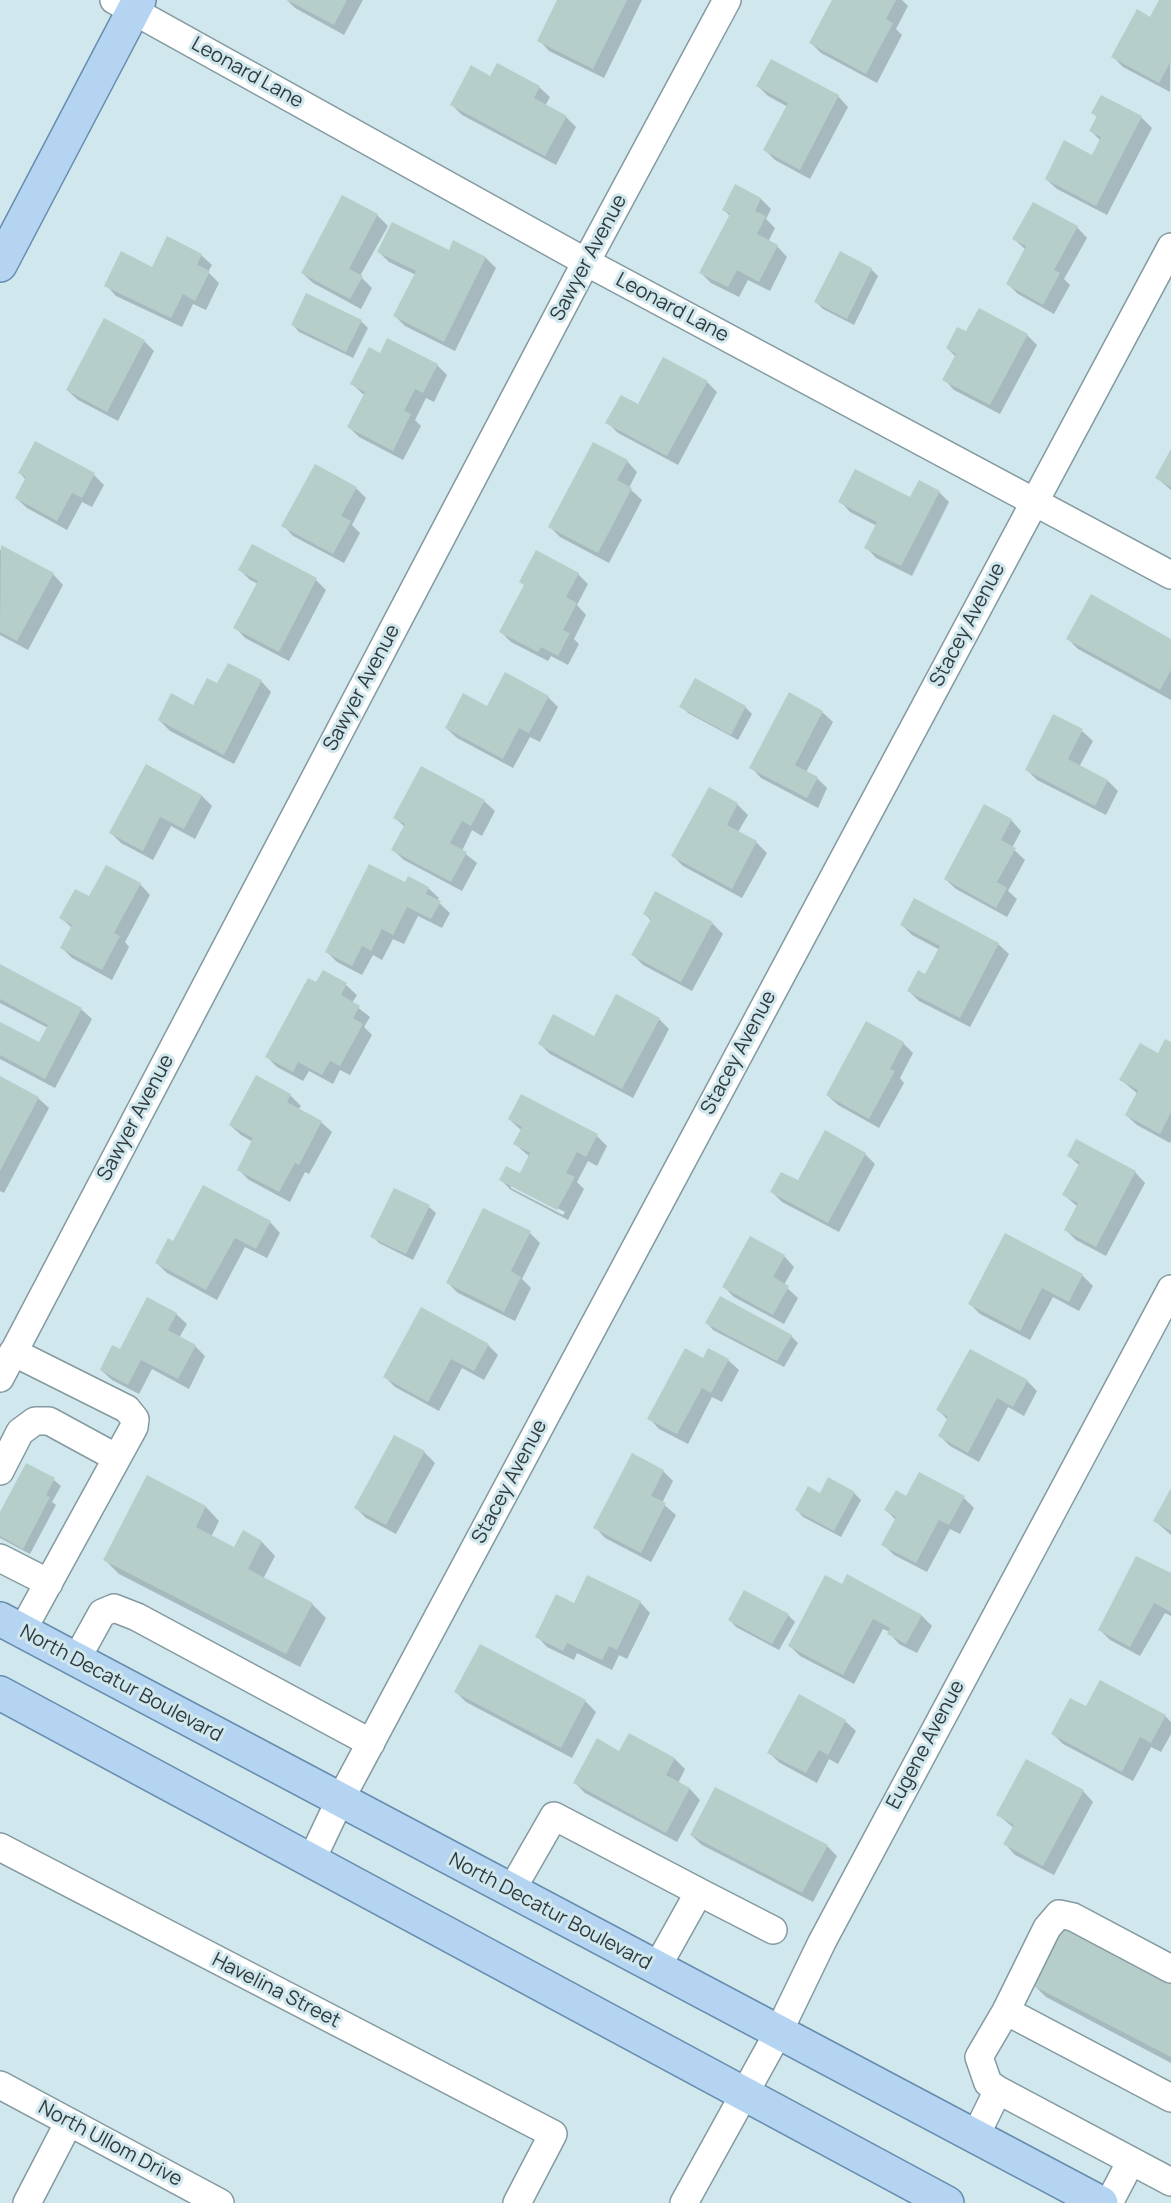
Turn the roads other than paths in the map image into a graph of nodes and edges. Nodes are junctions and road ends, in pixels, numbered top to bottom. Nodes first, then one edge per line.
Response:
1 (727, 0) edge
2 (129, 3) edge
3 (1171, 247) edge
4 (586, 262) junction
5 (0, 266) edge
6 (1034, 502) junction
7 (1171, 575) edge
8 (1171, 1289) edge
9 (14, 1352) junction
10 (0, 1378) edge
11 (117, 1458) junction
12 (0, 1471) edge
13 (0, 1558) edge
14 (49, 1583) junction
15 (11, 1625) edge
16 (76, 1660) junction
17 (0, 1694) edge
18 (371, 1743) junction
19 (340, 1800) junction
20 (0, 1847) edge
21 (311, 1861) junction
22 (511, 1891) junction
23 (699, 1892) junction
24 (773, 1930) dead end
25 (656, 1969) junction
26 (1171, 1969) edge
27 (1006, 2011) junction
28 (778, 2033) junction
29 (0, 2085) edge
30 (998, 2090) junction
31 (744, 2095) junction
32 (1171, 2098) edge
33 (69, 2122) junction
34 (975, 2137) junction
35 (1131, 2162) junction
36 (1171, 2182) edge
37 (27, 2203) edge
38 (220, 2203) edge
39 (517, 2203) edge
40 (684, 2203) edge
41 (947, 2203) edge
42 (1101, 2203) edge
43 (1109, 2203) edge

1 - 4 street, Sawyer Avenue
2 - 4 street, Leonard Lane
2 - 5 main road
3 - 6 street, Stacey Avenue
4 - 6 street, Leonard Lane
4 - 9 street, Sawyer Avenue
6 - 7 street, Leonard Lane
6 - 18 street, Stacey Avenue
8 - 28 street, Eugene Avenue
9 - 10 street, Sawyer Avenue
9 - 11 street
11 - 12 street
11 - 14 street
13 - 14 street
14 - 15 street
15 - 16 main road, North Decatur Boulevard
16 - 18 street
16 - 19 main road, North Decatur Boulevard
17 - 21 main road
18 - 19 street, Stacey Avenue
19 - 21 street, Stacey Avenue
19 - 22 main road, North Decatur Boulevard
20 - 39 street, Havelina Street
21 - 31 main road
22 - 23 street
22 - 25 main road, North Decatur Boulevard
23 - 24 street
23 - 25 street
25 - 28 main road, North Decatur Boulevard
26 - 27 street
27 - 30 street
27 - 32 street
28 - 31 street, Eugene Avenue
28 - 34 main road, North Decatur Boulevard
29 - 33 street, North Ullom Drive
30 - 34 street
30 - 35 street
31 - 40 street, Eugene Avenue
31 - 41 main road
33 - 37 street
33 - 38 street, North Ullom Drive
34 - 42 main road, North Decatur Boulevard
35 - 36 street
35 - 43 street

